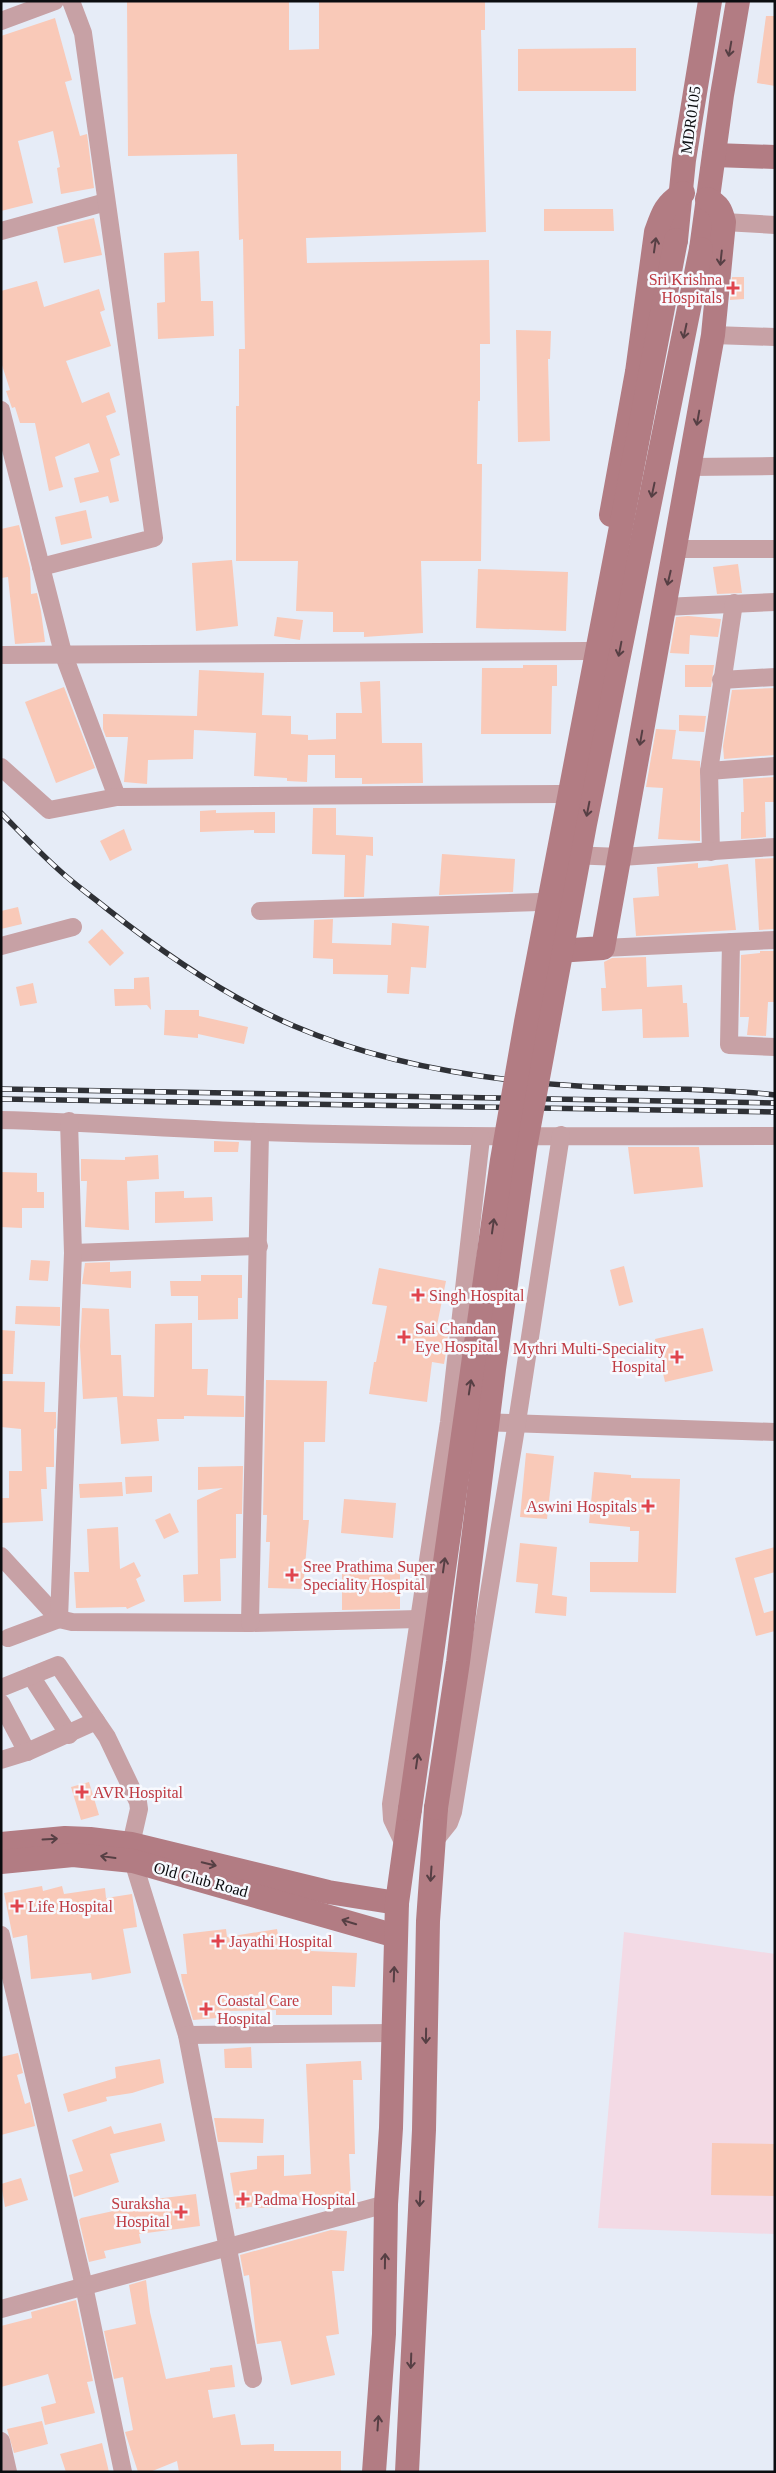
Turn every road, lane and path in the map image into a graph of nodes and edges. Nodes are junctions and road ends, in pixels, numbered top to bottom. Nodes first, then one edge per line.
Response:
1 (55, 1) edge
2 (71, 1) edge
3 (710, 1) edge
4 (738, 1) edge
5 (1, 21) edge
6 (714, 155) junction
7 (775, 157) edge
8 (683, 193) junction
9 (708, 199) junction
10 (106, 202) junction
11 (724, 222) junction
12 (775, 225) edge
13 (1, 232) edge
14 (713, 336) junction
15 (775, 337) edge
16 (1, 410) edge
17 (775, 466) edge
18 (690, 467) junction
19 (775, 549) edge
20 (676, 550) junction
21 (41, 567) junction
22 (775, 602) edge
23 (734, 603) junction
24 (663, 607) junction
25 (587, 651) junction
26 (63, 653) junction
27 (1, 655) edge
28 (775, 677) edge
29 (721, 680) junction
30 (775, 766) edge
31 (1, 767) edge
32 (709, 771) junction
33 (562, 794) junction
34 (117, 797) junction
35 (775, 847) edge
36 (711, 852) junction
37 (551, 854) junction
38 (621, 857) junction
39 (540, 902) junction
40 (260, 911) dead end
41 (73, 927) dead end
42 (775, 940) edge
43 (731, 942) junction
44 (1, 946) edge
45 (604, 948) junction
46 (775, 1047) edge
47 (1, 1120) edge
48 (69, 1121) junction
49 (260, 1132) junction
50 (561, 1135) junction
51 (775, 1136) edge
52 (481, 1138) junction
53 (259, 1246) junction
54 (73, 1253) junction
55 (449, 1422) junction
56 (518, 1422) junction
57 (775, 1432) edge
58 (1, 1556) edge
59 (59, 1619) junction
60 (419, 1619) junction
61 (250, 1623) junction
62 (4, 1636) edge
63 (31, 1676) junction
64 (1, 1688) edge
65 (1, 1703) edge
66 (96, 1721) junction
67 (69, 1734) junction
68 (27, 1752) junction
69 (1, 1760) edge
70 (1, 1844) edge
71 (404, 1844) junction
72 (433, 1844) junction
73 (132, 1852) junction
74 (1, 1862) edge
75 (397, 1903) junction
76 (1, 1935) edge
77 (396, 1936) junction
78 (392, 2033) junction
79 (187, 2035) junction
80 (386, 2204) junction
81 (226, 2248) junction
82 (84, 2286) junction
83 (1, 2308) edge
84 (253, 2380) dead end
85 (1, 2441) edge
86 (8, 2472) edge
87 (123, 2472) edge
88 (374, 2472) edge
89 (406, 2472) edge

1 - 5 street
2 - 10 street
3 - 8 main road, MDR0105
4 -> 6 main road, MDR0105
6 - 7 main road
6 - 9 main road, MDR0105
25 -> 8 main road
71 -> 8 main road, MDR0105, bridge
9 - 11 main road
9 -> 72 main road, MDR0105, bridge
10 - 13 street
10 - 21 street
11 - 12 street
11 -> 14 main road
14 - 15 street
14 -> 18 main road
16 - 21 street
17 - 18 street
18 - 20 main road
19 - 20 street
20 -> 24 main road
21 - 26 street
22 - 23 street
23 - 24 street
23 - 29 street
24 -> 38 main road
25 - 26 street
25 - 33 main road
26 - 27 street
26 - 34 street
28 - 29 street
29 - 32 street
30 - 32 street
31 - 34 street
32 - 36 street
33 - 34 street
33 - 37 main road
35 - 36 street
36 - 38 street
37 - 38 street
37 - 39 main road
38 - 45 main road
39 - 40 street
39 - 45 main road
41 - 44 street
42 - 43 street
43 - 45 street
43 - 46 street
47 - 48 street
48 - 49 street
48 - 54 street
49 - 52 street
49 - 53 street
50 - 51 street
50 - 52 street
50 - 56 street
52 - 55 street
53 - 54 street
53 - 61 street
54 - 59 street
55 - 56 street
55 - 60 street
56 - 57 street
56 - 72 street
58 - 59 street
59 - 61 street
59 - 62 street
60 - 61 street
60 - 71 street
63 - 64 street
63 - 66 street
63 - 67 street
65 - 68 street
66 - 67 street
66 - 73 street
67 - 68 street
68 - 69 street
70 -> 73 main road, Old Club Road
71 - 75 main road, MDR0105
72 -> 89 main road, MDR0105
73 -> 74 main road, Old Club Road
73 -> 75 main road, Old Club Road
77 -> 73 main road, Old Club Road
73 - 79 street
75 - 77 main road, MDR0105
76 - 82 street
78 -> 77 main road, MDR0105
78 - 79 street
78 - 80 main road, MDR0105
79 - 81 street
80 - 81 street
88 -> 80 main road, MDR0105
81 - 82 street
81 - 84 street
82 - 83 street
82 - 87 street
85 - 86 street

